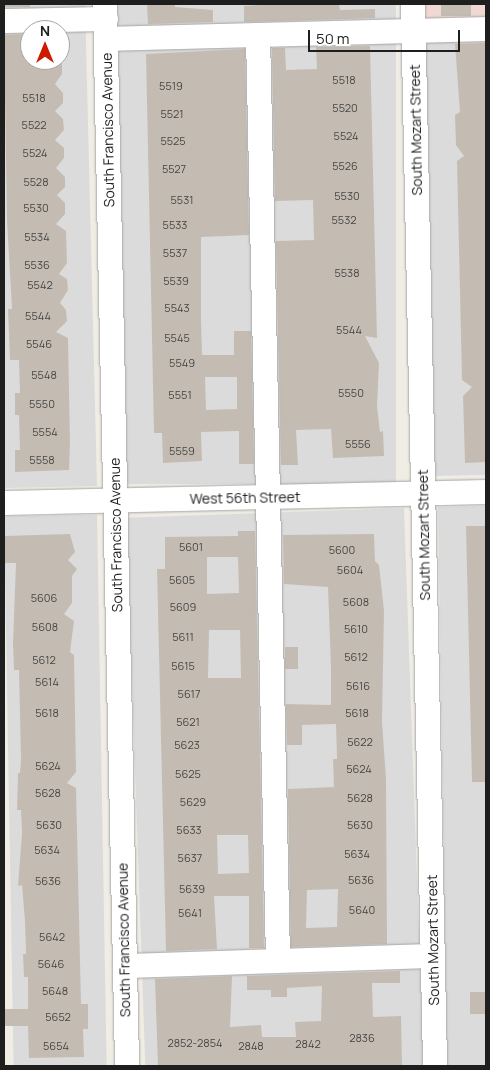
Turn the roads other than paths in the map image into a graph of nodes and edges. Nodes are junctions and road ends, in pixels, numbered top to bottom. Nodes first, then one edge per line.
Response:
1 (413, 4) edge
2 (4, 21) edge
3 (106, 21) edge
4 (486, 29) edge
5 (414, 31) junction
6 (258, 35) junction
7 (486, 492) edge
8 (424, 494) junction
9 (267, 497) junction
10 (115, 501) junction
11 (4, 503) edge
12 (433, 956) junction
13 (278, 960) junction
14 (125, 966) junction
15 (127, 1066) edge
16 (435, 1066) edge

1 - 5 street, South Mozart Street
2 - 3 street
3 - 6 street
3 - 10 street, South Francisco Avenue
4 - 5 street
5 - 6 street
5 - 8 street, South Mozart Street
6 - 9 street
7 - 8 street, West 56th Street
8 - 9 street, West 56th Street
8 - 12 street, South Mozart Street
9 - 10 street, West 56th Street
9 - 13 street
10 - 11 street, West 56th Street
10 - 14 street, South Francisco Avenue
12 - 13 street
12 - 16 street, South Mozart Street
13 - 14 street
14 - 15 street, South Francisco Avenue

